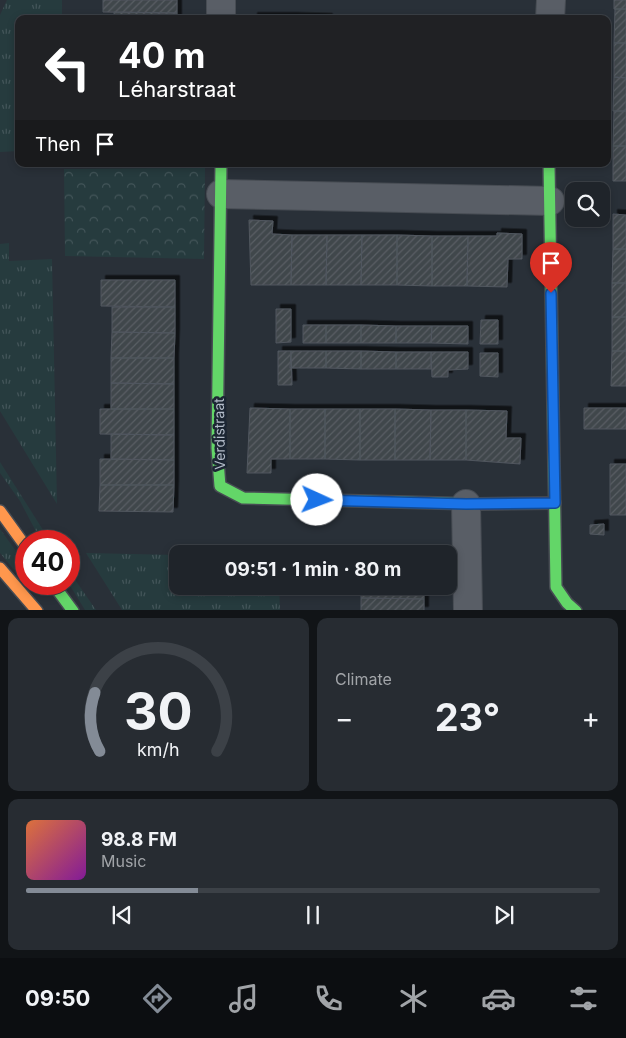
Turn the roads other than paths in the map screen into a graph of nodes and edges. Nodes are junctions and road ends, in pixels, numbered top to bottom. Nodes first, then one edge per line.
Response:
1 (221, 0) edge
2 (551, 0) edge
3 (221, 15) edge
4 (550, 15) edge
5 (221, 167) edge
6 (549, 167) edge
7 (221, 194) junction
8 (550, 201) junction
9 (555, 503) junction
10 (466, 504) junction
11 (0, 512) edge
12 (15, 532) edge
13 (0, 568) edge
14 (61, 595) edge
15 (37, 610) edge
16 (73, 610) edge
17 (468, 610) edge
18 (576, 610) edge

1 - 3 street
2 - 4 street
5 - 7 street, Verdistraat
6 - 8 street
7 - 8 street
7 - 10 street, Verdistraat
8 - 9 street
9 - 10 street, Verdistraat
9 - 18 street
10 - 17 street
11 - 12 street
13 - 15 street
14 - 16 street

